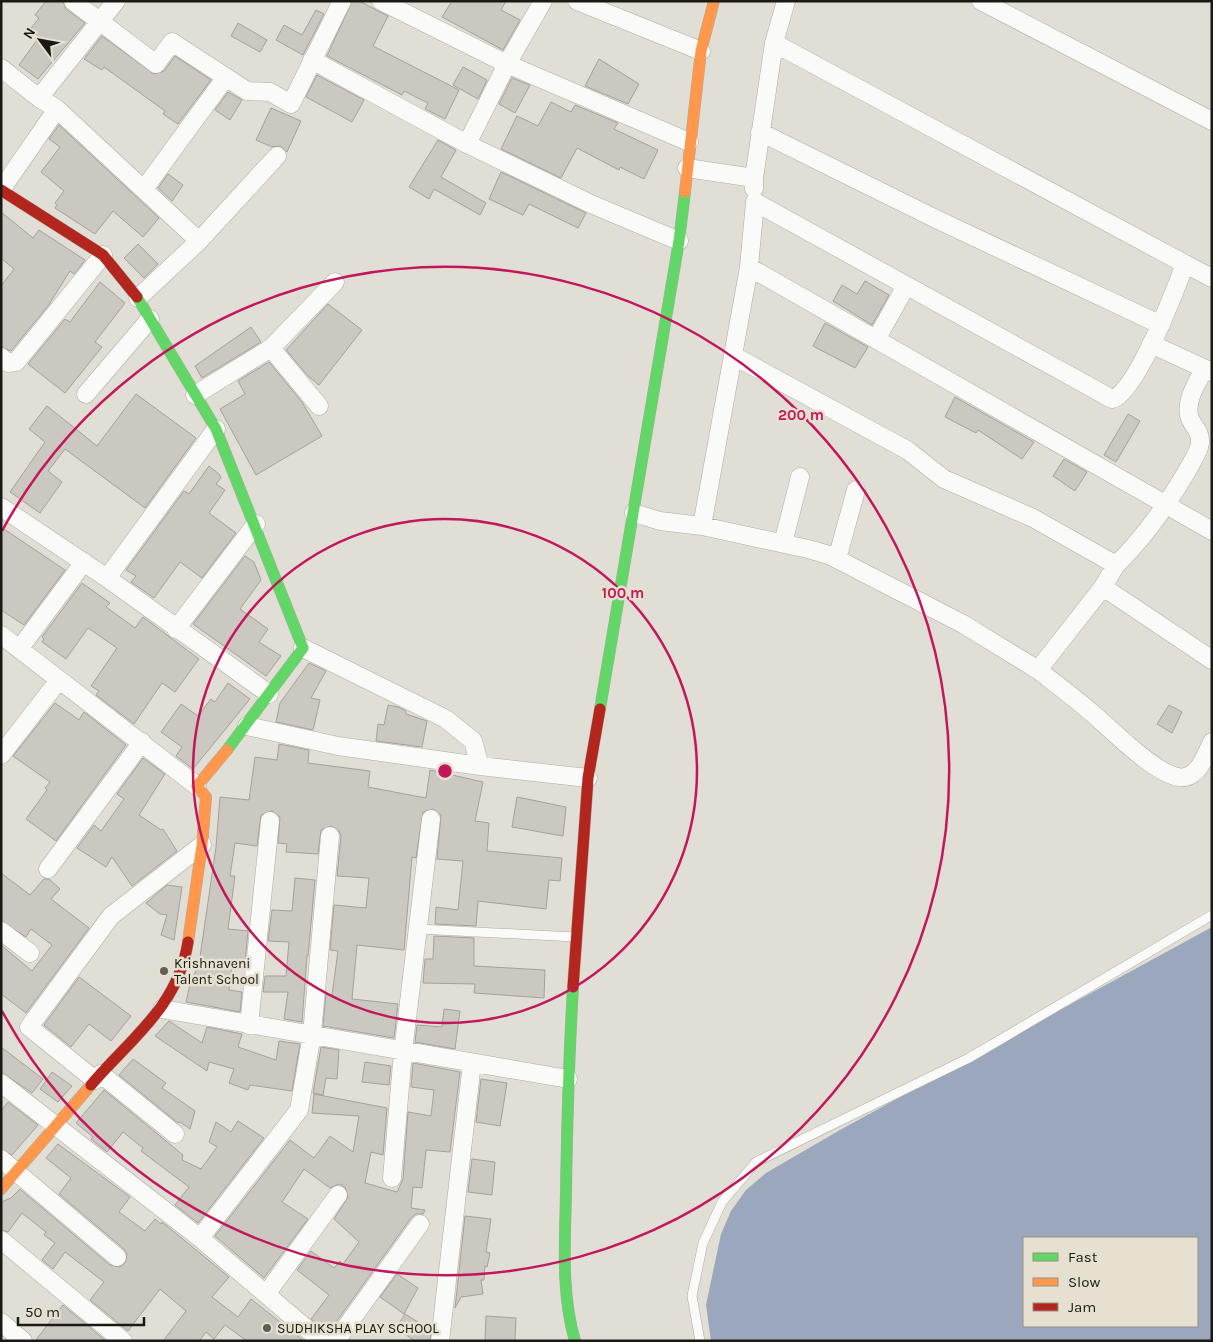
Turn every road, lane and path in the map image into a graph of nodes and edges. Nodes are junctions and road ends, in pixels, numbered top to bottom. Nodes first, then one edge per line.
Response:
1 (73, 1) edge
2 (116, 1) edge
3 (342, 1) edge
4 (380, 1) edge
5 (543, 1) edge
6 (577, 1) edge
7 (714, 1) edge
8 (786, 1) edge
9 (981, 1) edge
10 (100, 22) junction
11 (774, 43) junction
12 (701, 51) junction
13 (312, 60) junction
14 (507, 64) junction
15 (1, 68) edge
16 (226, 77) junction
17 (39, 98) junction
18 (58, 109) junction
19 (1212, 121) edge
20 (760, 132) junction
21 (689, 142) junction
22 (467, 144) junction
23 (277, 156) dead end
24 (7, 166) edge
25 (687, 168) junction
26 (747, 177) junction
27 (144, 189) junction
28 (1, 190) edge
29 (754, 202) junction
30 (199, 240) junction
31 (678, 241) junction
32 (103, 255) junction
33 (1185, 264) junction
34 (749, 267) junction
35 (1212, 278) edge
36 (335, 282) dead end
37 (906, 286) junction
38 (138, 298) junction
39 (150, 319) junction
40 (1161, 325) junction
41 (877, 338) junction
42 (1151, 344) junction
43 (271, 348) junction
44 (734, 356) junction
45 (1, 357) edge
46 (1208, 370) edge
47 (86, 394) dead end
48 (195, 396) junction
49 (319, 406) dead end
50 (216, 429) junction
51 (800, 477) dead end
52 (856, 490) dead end
53 (1168, 504) junction
54 (1, 507) edge
55 (634, 513) junction
56 (256, 524) junction
57 (696, 526) junction
58 (1212, 531) edge
59 (783, 544) junction
60 (837, 559) junction
61 (84, 562) junction
62 (1116, 565) junction
63 (107, 578) junction
64 (1103, 587) junction
65 (176, 629) junction
66 (1, 635) edge
67 (20, 648) junction
68 (304, 648) junction
69 (1212, 660) edge
70 (1038, 670) junction
71 (59, 680) junction
72 (269, 694) junction
73 (247, 726) junction
74 (142, 742) junction
75 (1212, 742) edge
76 (1, 755) edge
77 (480, 766) junction
78 (588, 778) junction
79 (197, 786) junction
80 (431, 819) dead end
81 (270, 822) dead end
82 (330, 836) dead end
83 (202, 845) junction
84 (48, 869) dead end
85 (1212, 915) edge
86 (418, 929) junction
87 (1, 931) edge
88 (575, 937) junction
89 (30, 953) dead end
90 (162, 1009) junction
91 (248, 1025) junction
92 (312, 1034) junction
93 (403, 1052) junction
94 (472, 1063) junction
95 (98, 1077) junction
96 (568, 1079) junction
97 (1, 1083) edge
98 (56, 1127) junction
99 (175, 1134) dead end
100 (1, 1159) edge
101 (17, 1172) junction
102 (392, 1178) dead end
103 (1, 1189) edge
104 (338, 1195) dead end
105 (420, 1224) dead end
106 (200, 1238) junction
107 (1, 1240) edge
108 (117, 1257) dead end
109 (267, 1293) junction
110 (1, 1322) edge
111 (23, 1341) edge
112 (124, 1341) edge
113 (321, 1341) edge
114 (336, 1341) edge
115 (440, 1341) edge
116 (575, 1341) edge
117 (700, 1341) edge

1 - 10 street
2 - 10 street
3 - 13 street
4 - 14 street
5 - 14 street
6 - 12 street
7 - 12 street
8 - 11 street
9 - 19 street
10 - 16 street
10 - 17 street
11 - 20 street
11 - 33 street
12 - 21 street
13 - 16 street
13 - 22 street
14 - 21 street
14 - 22 street
15 - 17 street
16 - 27 street
17 - 18 street
18 - 24 street
18 - 27 street
20 - 26 street
20 - 40 street
21 - 25 street
22 - 31 street
23 - 30 street
24 - 28 street
25 - 26 street
25 - 31 street
26 - 29 street
27 - 30 street
28 - 32 street
29 - 34 street
29 - 37 street
30 - 38 street
31 - 55 street
32 - 38 street
32 - 45 street
33 - 35 street
33 - 40 street
34 - 41 street
34 - 44 street
36 - 43 street
37 - 41 street
37 - 42 street
38 - 39 street
39 - 47 street
39 - 48 street
40 - 42 street
41 - 53 street
42 - 46 street
43 - 48 street
43 - 49 street
44 - 57 street
44 - 62 street
46 - 53 street
48 - 50 street
50 - 56 street
50 - 63 street
51 - 59 street
52 - 60 street
53 - 58 street
53 - 62 street
54 - 61 street
55 - 57 street
55 - 78 street
56 - 65 street
56 - 68 street
57 - 59 street
59 - 60 street
60 - 70 street
61 - 63 street
61 - 67 street
62 - 64 street
63 - 65 street
64 - 69 street
64 - 70 street
65 - 72 street
66 - 67 street
67 - 71 street
68 - 72 street
68 - 77 street
70 - 75 street
71 - 74 street
71 - 76 street
72 - 73 street
73 - 77 street
73 - 79 street
74 - 79 street
74 - 84 street
77 - 78 street
78 - 88 street
79 - 83 street
80 - 86 street
81 - 91 street
82 - 92 street
83 - 90 street
83 - 95 street
85 - 117 lane
86 - 88 lane
86 - 93 street
87 - 89 street
88 - 96 street
90 - 91 street
90 - 95 street
91 - 92 street
92 - 93 street
92 - 106 street
93 - 94 street
93 - 102 street
94 - 96 street
94 - 115 street
95 - 98 street
95 - 99 street
96 - 116 street
97 - 98 street
98 - 101 street
98 - 106 street
100 - 101 street
101 - 103 street
101 - 108 street
104 - 109 street
105 - 114 street
106 - 109 street
107 - 112 street
109 - 113 street
110 - 111 street

